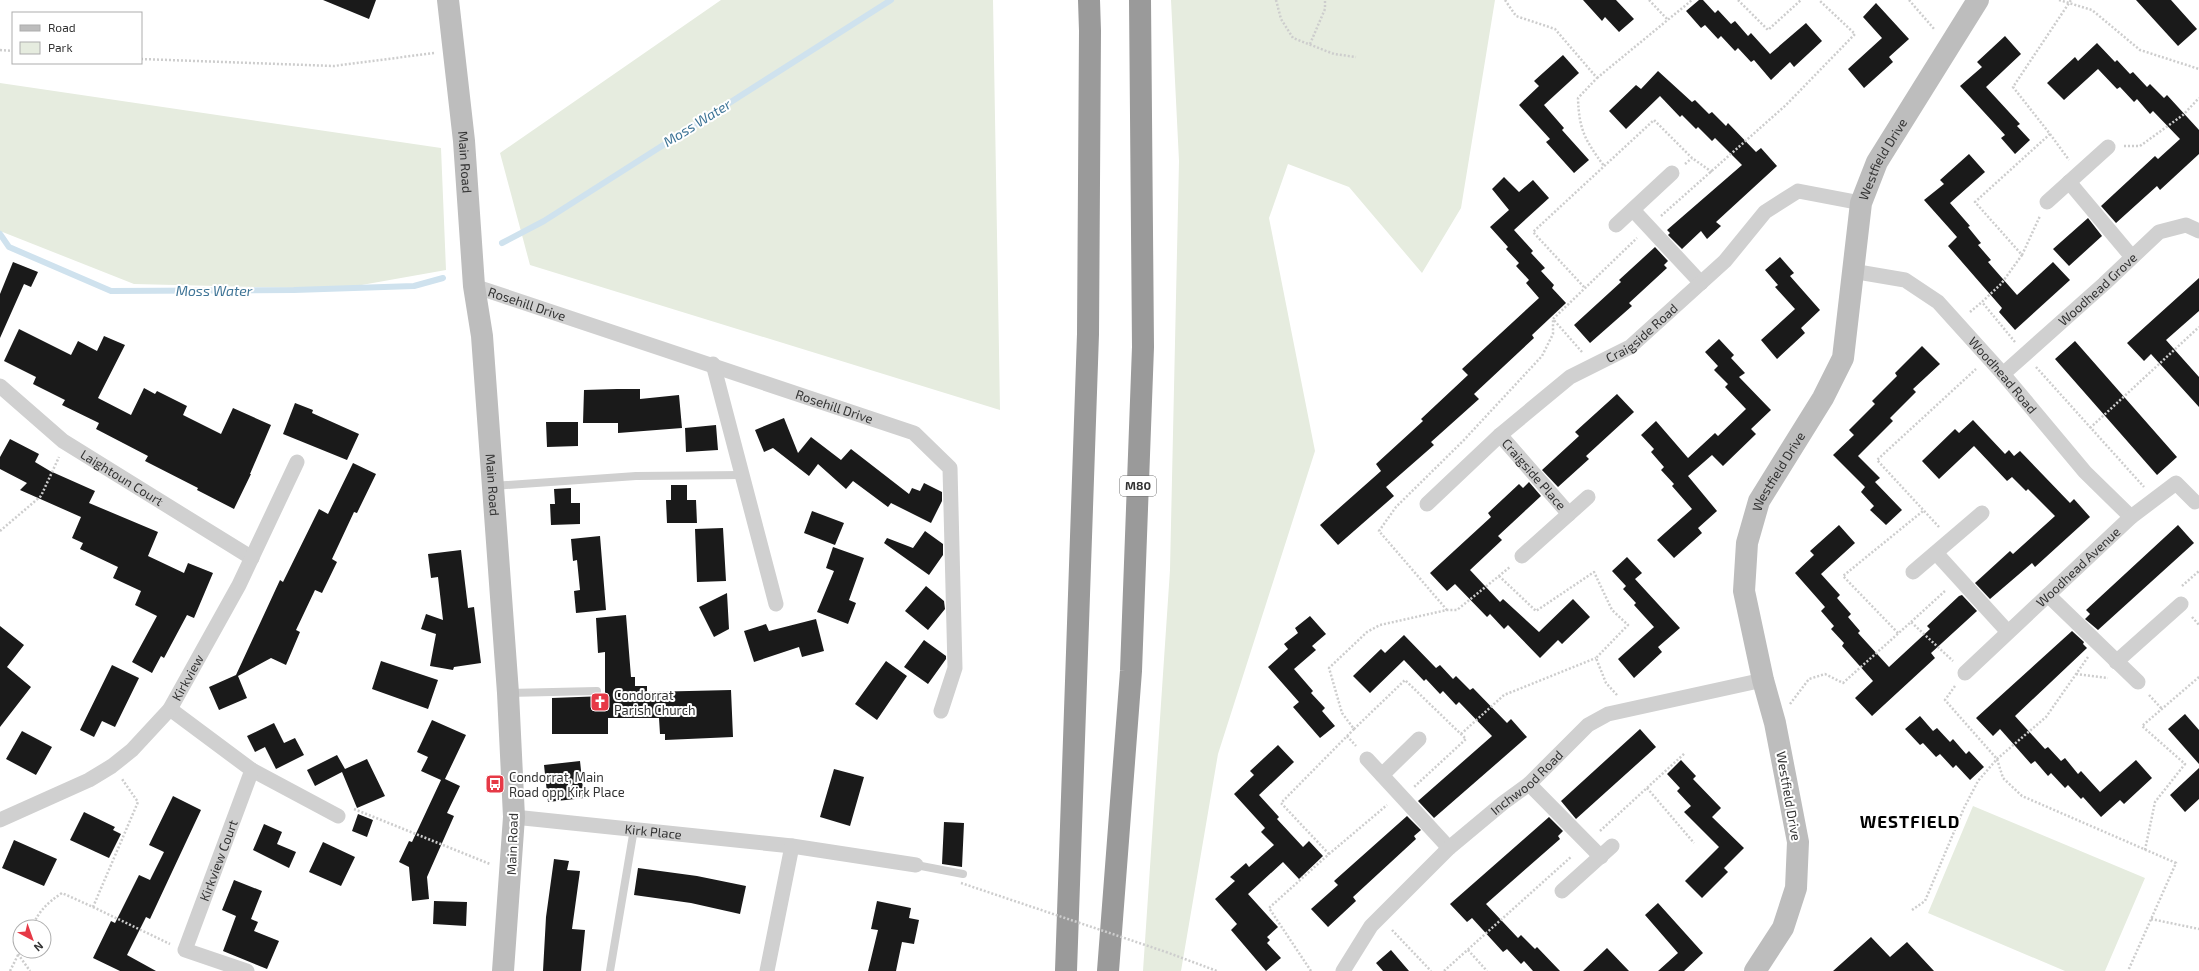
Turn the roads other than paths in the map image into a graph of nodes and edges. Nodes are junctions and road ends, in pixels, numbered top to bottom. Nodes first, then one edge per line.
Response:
1 (448, 0) edge
2 (1089, 0) edge
3 (1140, 0) edge
4 (1978, 0) edge
5 (2108, 147) road end
6 (1672, 173) dead end
7 (2074, 178) junction
8 (2047, 202) road end
9 (1861, 203) junction
10 (1633, 210) junction
11 (1616, 225) dead end
12 (2199, 231) edge
13 (2132, 257) junction
14 (1852, 271) junction
15 (1701, 283) junction
16 (474, 286) junction
17 (712, 364) junction
18 (2003, 374) junction
19 (0, 386) edge
20 (1500, 435) junction
21 (297, 462) dead end
22 (742, 475) junction
23 (492, 486) junction
24 (1588, 496) dead end
25 (2195, 502) dead end
26 (1427, 504) dead end
27 (1982, 513) dead end
28 (1569, 514) junction
29 (2131, 517) junction
30 (1936, 552) junction
31 (1522, 556) road end
32 (252, 558) junction
33 (1913, 572) dead end
34 (2048, 595) junction
35 (776, 604) dead end
36 (2181, 604) dead end
37 (2008, 632) junction
38 (2116, 662) junction
39 (1964, 673) road end
40 (1763, 680) junction
41 (2138, 682) dead end
42 (597, 691) dead end
43 (508, 693) junction
44 (170, 709) junction
45 (941, 711) dead end
46 (1419, 739) dead end
47 (1367, 759) dead end
48 (252, 770) junction
49 (1382, 776) junction
50 (1528, 784) junction
51 (338, 816) road end
52 (514, 817) junction
53 (0, 820) edge
54 (634, 829) junction
55 (792, 846) junction
56 (1612, 846) dead end
57 (1449, 848) junction
58 (1601, 858) junction
59 (916, 865) joint
60 (963, 874) dead end
61 (1562, 891) dead end
62 (247, 971) edge
63 (503, 971) edge
64 (610, 971) edge
65 (767, 971) edge
66 (1066, 971) edge
67 (1108, 971) edge
68 (1343, 971) edge
69 (1755, 971) edge

1 - 16 street, Main Road
2 - 66 highway
3 - 67 highway, M80
4 - 9 street, Westfield Drive
5 - 7 street
6 - 10 street
7 - 8 street
7 - 13 street
9 - 14 street, Westfield Drive
9 - 15 street, Craigside Road
10 - 11 street
10 - 15 street
12 - 13 street, Woodhead Grove
13 - 18 street, Woodhead Grove
14 - 18 street, Woodhead Road
14 - 40 street, Westfield Drive
15 - 20 street, Craigside Road
16 - 17 street, Rosehill Drive
16 - 23 street, Main Road
17 - 22 street
17 - 45 street, Rosehill Drive
18 - 29 street, Woodhead Road
19 - 32 street, Laightoun Court
20 - 26 street, Craigside Road
20 - 28 street, Craigside Place
21 - 32 street, Kirkview
22 - 23 lane
22 - 35 street
23 - 43 street, Main Road
24 - 28 street, Craigside Place
25 - 29 street, Woodhead Avenue
27 - 30 street
28 - 31 street, Craigside Place
29 - 34 street, Woodhead Avenue
30 - 33 street
30 - 37 street
32 - 44 street, Kirkview
34 - 37 street, Woodhead Avenue
34 - 38 street
36 - 38 street
37 - 39 street, Woodhead Avenue
38 - 41 street
40 - 50 street, Inchwood Road
40 - 69 street, Westfield Drive
42 - 43 lane
43 - 52 street, Main Road
44 - 48 street
44 - 53 street, Kirkview
46 - 49 street
47 - 49 street
48 - 51 street
48 - 62 street, Kirkview Court
49 - 57 street
50 - 57 street, Inchwood Road
50 - 58 street
52 - 54 street, Kirk Place
52 - 63 street, Main Road
54 - 55 street, Kirk Place
54 - 64 lane
55 - 59 street, Kirk Place
55 - 65 street
56 - 58 street
57 - 68 street, Inchwood Road
58 - 61 street
59 - 60 lane

